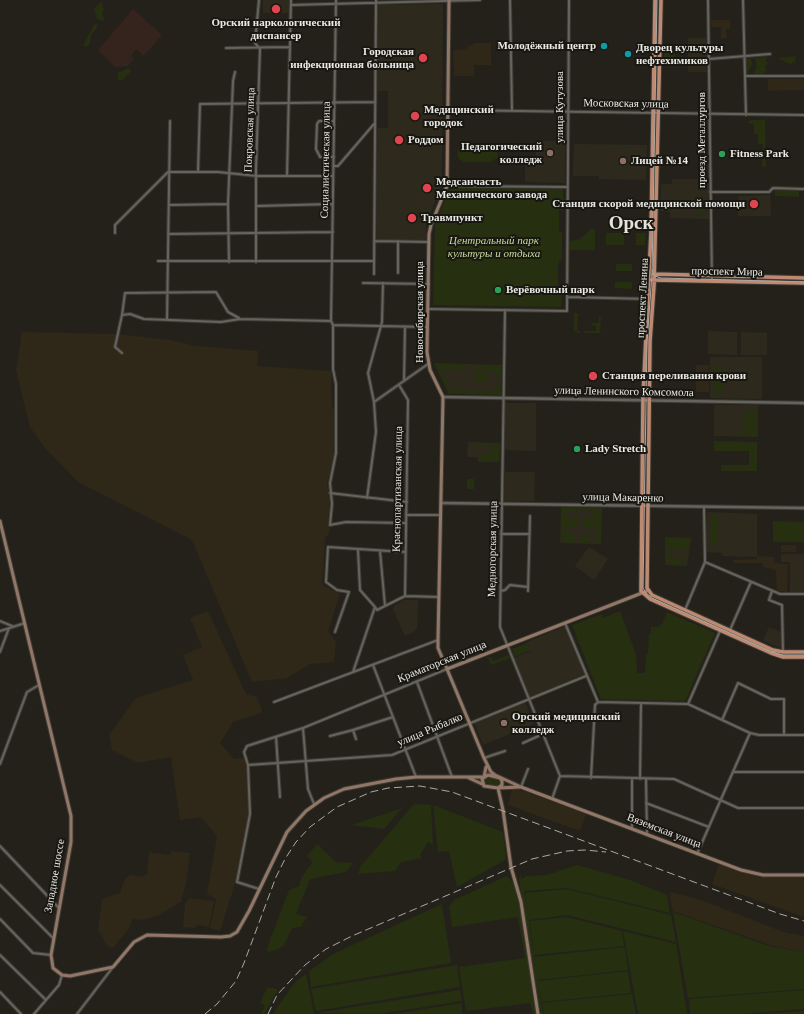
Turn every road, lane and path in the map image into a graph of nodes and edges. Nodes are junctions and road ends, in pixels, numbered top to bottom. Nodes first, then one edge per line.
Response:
1 (259, 0) edge
2 (291, 0) edge
3 (449, 0) edge
4 (480, 0) edge
5 (510, 0) edge
6 (569, 0) edge
7 (655, 0) edge
8 (661, 0) edge
9 (708, 0) edge
10 (743, 0) edge
11 (376, 1) edge
12 (412, 1) edge
13 (336, 2) edge
14 (291, 5) junction
15 (655, 18) junction
16 (660, 18) junction
17 (655, 24) junction
18 (660, 24) junction
19 (654, 36) junction
20 (660, 36) junction
21 (654, 46) junction
22 (660, 46) junction
23 (259, 47) junction
24 (289, 47) junction
25 (226, 48) dead end
26 (770, 54) dead end
27 (745, 58) junction
28 (709, 59) junction
29 (654, 63) junction
30 (659, 63) junction
31 (235, 72) dead end
32 (654, 72) junction
33 (659, 72) junction
34 (745, 76) junction
35 (804, 76) edge
36 (375, 102) junction
37 (334, 103) junction
38 (232, 104) junction
39 (258, 104) junction
40 (289, 104) junction
41 (448, 110) junction
42 (512, 111) junction
43 (568, 112) junction
44 (653, 113) junction
45 (659, 113) junction
46 (710, 114) junction
47 (746, 115) junction
48 (804, 115) edge
49 (170, 121) dead end
50 (334, 121) junction
51 (375, 123) junction
52 (334, 157) junction
53 (652, 162) junction
54 (657, 162) junction
55 (334, 166) junction
56 (168, 172) junction
57 (198, 172) junction
58 (229, 174) junction
59 (257, 176) junction
60 (287, 176) junction
61 (333, 176) junction
62 (447, 186) junction
63 (568, 187) junction
64 (804, 189) edge
65 (710, 192) junction
66 (651, 198) junction
67 (656, 198) junction
68 (228, 204) junction
69 (333, 204) junction
70 (168, 205) junction
71 (257, 206) junction
72 (653, 212) junction
73 (333, 232) junction
74 (653, 232) junction
75 (115, 233) dead end
76 (168, 234) junction
77 (229, 234) junction
78 (256, 234) junction
79 (374, 241) junction
80 (398, 241) junction
81 (429, 242) junction
82 (158, 261) dead end
83 (168, 261) junction
84 (374, 261) junction
85 (229, 262) junction
86 (256, 262) junction
87 (332, 262) junction
88 (398, 273) dead end
89 (374, 274) dead end
90 (649, 274) junction
91 (654, 274) junction
92 (695, 275) junction
93 (712, 275) junction
94 (720, 276) junction
95 (757, 277) junction
96 (782, 277) junction
97 (790, 278) junction
98 (804, 278) edge
99 (649, 280) junction
100 (654, 280) junction
101 (695, 280) junction
102 (712, 281) junction
103 (720, 281) junction
104 (757, 282) junction
105 (781, 282) junction
106 (790, 282) junction
107 (363, 283) dead end
108 (383, 283) junction
109 (804, 283) edge
110 (429, 284) junction
111 (167, 292) junction
112 (567, 297) junction
113 (648, 299) junction
114 (647, 306) junction
115 (653, 306) junction
116 (428, 309) junction
117 (506, 310) junction
118 (122, 315) junction
119 (645, 318) junction
120 (240, 319) junction
121 (651, 319) junction
122 (167, 320) junction
123 (331, 321) junction
124 (333, 325) junction
125 (380, 327) junction
126 (405, 327) junction
127 (428, 327) junction
128 (645, 341) junction
129 (650, 341) junction
130 (644, 352) junction
131 (650, 352) junction
132 (122, 353) dead end
133 (428, 364) junction
134 (644, 368) junction
135 (650, 369) junction
136 (644, 374) junction
137 (650, 374) junction
138 (404, 382) junction
139 (399, 385) junction
140 (443, 397) junction
141 (504, 398) junction
142 (643, 400) junction
143 (650, 400) junction
144 (374, 402) junction
145 (804, 403) edge
146 (648, 452) junction
147 (642, 453) junction
148 (330, 493) junction
149 (367, 498) junction
150 (407, 502) junction
151 (441, 503) junction
152 (502, 504) junction
153 (641, 507) junction
154 (647, 507) junction
155 (704, 507) junction
156 (804, 508) edge
157 (406, 515) junction
158 (441, 516) junction
159 (530, 516) dead end
160 (0, 521) edge
161 (406, 523) junction
162 (647, 532) junction
163 (641, 533) junction
164 (501, 534) junction
165 (529, 534) junction
166 (358, 550) junction
167 (380, 551) junction
168 (405, 552) junction
169 (646, 554) junction
170 (641, 555) junction
171 (705, 562) junction
172 (751, 582) junction
173 (528, 587) junction
174 (501, 591) junction
175 (528, 591) dead end
176 (647, 591) junction
177 (772, 591) junction
178 (642, 593) junction
179 (804, 594) edge
180 (406, 596) junction
181 (439, 597) junction
182 (659, 600) junction
183 (385, 606) junction
184 (375, 607) junction
185 (684, 612) junction
186 (0, 621) edge
187 (25, 623) junction
188 (565, 623) junction
189 (13, 626) junction
190 (9, 628) junction
191 (721, 628) junction
192 (0, 630) edge
193 (335, 632) dead end
194 (730, 633) junction
195 (438, 640) junction
196 (508, 645) junction
197 (0, 652) edge
198 (804, 652) edge
199 (783, 654) junction
200 (795, 654) junction
201 (804, 657) edge
202 (373, 665) junction
203 (447, 669) junction
204 (353, 672) junction
205 (586, 676) junction
206 (417, 682) junction
207 (39, 684) junction
208 (385, 695) junction
209 (529, 699) junction
210 (274, 702) dead end
211 (598, 702) junction
212 (641, 703) junction
213 (688, 704) junction
214 (393, 717) junction
215 (722, 720) junction
216 (469, 723) junction
217 (303, 728) junction
218 (353, 730) junction
219 (750, 733) junction
220 (543, 734) junction
221 (804, 735) edge
222 (330, 736) dead end
223 (784, 736) junction
224 (276, 737) junction
225 (437, 737) junction
226 (356, 739) dead end
227 (522, 743) dead end
228 (407, 750) junction
229 (505, 751) dead end
230 (484, 758) junction
231 (305, 761) junction
232 (278, 763) junction
233 (0, 764) edge
234 (248, 765) junction
235 (528, 769) dead end
236 (733, 772) junction
237 (804, 772) edge
238 (560, 776) junction
239 (416, 777) junction
240 (452, 777) junction
241 (464, 777) junction
242 (484, 777) junction
243 (499, 778) junction
244 (591, 778) junction
245 (632, 779) junction
246 (640, 779) junction
247 (646, 779) junction
248 (484, 786) junction
249 (521, 787) junction
250 (498, 788) junction
251 (280, 798) dead end
252 (552, 799) junction
253 (721, 799) junction
254 (646, 803) junction
255 (314, 804) junction
256 (804, 808) edge
257 (709, 827) junction
258 (632, 829) junction
259 (647, 834) junction
260 (0, 846) edge
261 (697, 854) junction
262 (804, 875) edge
263 (0, 885) edge
264 (259, 889) junction
265 (58, 907) junction
266 (0, 919) edge
267 (53, 938) junction
268 (0, 955) edge
269 (51, 955) junction
270 (113, 967) junction
271 (62, 975) junction
272 (0, 992) edge
273 (46, 1000) junction
274 (21, 1014) edge
275 (34, 1014) edge
276 (77, 1014) edge
277 (538, 1014) edge

1 - 23 street, Покровская улица
2 - 14 street
3 - 4 street
3 - 12 street
3 - 41 main road, Новосибирская улица
5 - 42 street
6 - 43 street, улица Кутузова
7 - 15 main road, проспект Ленина
8 - 16 main road, проспект Ленина
9 - 28 street, проезд Металлургов
10 - 27 street
11 - 12 street
11 - 13 street
11 - 36 street
13 - 14 street
13 - 37 street, Социалистическая улица
14 - 24 street
15 - 16 street
15 - 17 main road, проспект Ленина
16 - 18 main road, проспект Ленина
17 - 18 street
17 - 19 main road, проспект Ленина
18 - 20 main road, проспект Ленина
19 - 20 street
19 - 21 main road, проспект Ленина
20 - 22 main road, проспект Ленина
21 - 22 street
21 - 29 main road, проспект Ленина
22 - 30 main road, проспект Ленина
23 - 24 street
23 - 25 street
23 - 39 street, Покровская улица
24 - 40 street
26 - 27 street
27 - 28 street
27 - 34 street
28 - 46 street, проезд Металлургов
29 - 30 street
29 - 32 main road, проспект Ленина
30 - 33 main road, проспект Ленина
31 - 38 street
32 - 33 street
32 - 44 main road, проспект Ленина
33 - 45 main road, проспект Ленина
34 - 35 street
34 - 47 street
36 - 37 street
36 - 51 street
37 - 40 street
37 - 50 street, Социалистическая улица
38 - 39 street
38 - 57 street
38 - 58 street
39 - 40 street
39 - 59 street, Покровская улица
40 - 60 street
41 - 42 street, Московская улица
41 - 62 main road, Новосибирская улица
42 - 43 street, Московская улица
43 - 44 street, Московская улица
43 - 63 street, улица Кутузова
44 - 45 street, Московская улица
44 - 53 main road, проспект Ленина
45 - 46 street, Московская улица
45 - 54 main road, проспект Ленина
46 - 47 street, Московская улица
46 - 65 street, проезд Металлургов
47 - 48 street, Московская улица
49 - 56 street
50 - 52 street, Социалистическая улица
50 - 52 street
51 - 55 street
51 - 79 street
52 - 55 street, Социалистическая улица
53 - 54 street
53 - 66 main road, проспект Ленина
54 - 67 main road, проспект Ленина
55 - 61 street, Социалистическая улица
56 - 57 street
56 - 70 street
56 - 75 street
57 - 58 street
58 - 59 street
58 - 68 street
59 - 60 street
59 - 71 street, Покровская улица
60 - 61 street
61 - 69 street, Социалистическая улица
62 - 63 street
62 - 81 main road, Новосибирская улица
63 - 112 street, улица Кутузова
64 - 65 street
65 - 93 street, проезд Металлургов
66 - 67 street
66 - 72 main road, проспект Ленина
67 - 72 main road, проспект Ленина
68 - 70 street
68 - 77 street
69 - 71 street
69 - 73 street, Социалистическая улица
70 - 76 street
71 - 78 street, Покровская улица
72 - 74 main road, проспект Ленина
73 - 78 street
73 - 87 street, Социалистическая улица
74 - 90 main road, проспект Ленина
74 - 91 main road, проспект Ленина
76 - 77 street
76 - 83 street
77 - 78 street
77 - 85 street
78 - 86 street, Покровская улица
79 - 80 street
79 - 84 street
80 - 81 street
80 - 88 street
81 - 110 main road, Новосибирская улица
82 - 83 street
83 - 85 street
83 - 111 street
84 - 87 street
84 - 89 street
85 - 86 street
86 - 87 street
87 - 123 street, Социалистическая улица
90 - 91 main road, проспект Мира
90 - 99 main road, проспект Ленина
91 - 92 main road, проспект Мира
91 - 100 main road, проспект Ленина
92 - 93 main road, проспект Мира
92 - 101 street
93 - 94 main road, проспект Мира
93 - 102 street, проезд Металлургов
94 - 95 main road, проспект Мира
94 - 103 street
95 - 96 main road, проспект Мира
95 - 104 street
96 - 97 main road, проспект Мира
96 - 105 street
97 - 98 main road, проспект Мира
97 - 106 street
99 - 100 main road, проспект Мира
99 - 113 main road, проспект Ленина
100 - 101 main road, проспект Мира
100 - 115 main road, проспект Ленина
101 - 102 main road, проспект Мира
102 - 103 main road, проспект Мира
103 - 104 main road, проспект Мира
104 - 105 main road, проспект Мира
105 - 106 main road, проспект Мира
106 - 109 main road, проспект Мира
107 - 108 street
108 - 110 street
108 - 125 street
110 - 116 main road, Новосибирская улица
111 - 118 street
111 - 120 street
111 - 122 street
112 - 113 street
112 - 117 street, улица Кутузова
113 - 114 main road, проспект Ленина
114 - 115 street
114 - 119 main road, проспект Ленина
115 - 121 main road, проспект Ленина
116 - 117 street
116 - 127 main road, Новосибирская улица
117 - 141 street, Медногорская улица
118 - 122 street
118 - 132 street
119 - 121 street
119 - 128 main road, проспект Ленина
120 - 122 street
120 - 123 street
121 - 129 main road, проспект Ленина
123 - 124 street
124 - 125 street
124 - 148 street
125 - 126 street
125 - 144 street
126 - 127 street
126 - 138 street
127 - 133 main road, Новосибирская улица
128 - 129 street
128 - 130 main road, проспект Ленина
129 - 131 main road, проспект Ленина
130 - 131 street
130 - 134 main road, проспект Ленина
131 - 135 main road, проспект Ленина
133 - 138 street
133 - 140 main road, Новосибирская улица
134 - 135 street
134 - 136 main road, проспект Ленина
135 - 137 main road, проспект Ленина
136 - 137 street
136 - 142 main road, проспект Ленина
137 - 143 main road, проспект Ленина
138 - 139 street
139 - 144 street
139 - 150 street, Краснопартизанская улица
140 - 141 street, улица Ленинского Комсомола
140 - 151 main road, Новосибирская улица
141 - 142 street, улица Ленинского Комсомола
141 - 152 street, Медногорская улица
142 - 143 street, улица Ленинского Комсомола
142 - 147 main road, проспект Ленина
143 - 145 street, улица Ленинского Комсомола
143 - 146 main road, проспект Ленина
144 - 149 street
146 - 147 street
146 - 154 main road, проспект Ленина
147 - 153 main road, проспект Ленина
148 - 149 street
148 - 161 street
149 - 150 street
150 - 157 street, Краснопартизанская улица
151 - 152 street, улица Макаренко
151 - 158 main road, Новосибирская улица
152 - 153 street, улица Макаренко
152 - 164 street, Медногорская улица
153 - 154 street, улица Макаренко
153 - 163 main road, проспект Ленина
154 - 155 street, улица Макаренко
154 - 162 main road, проспект Ленина
155 - 156 street, улица Макаренко
155 - 171 street
157 - 158 street
157 - 161 street, Краснопартизанская улица
158 - 181 main road, Новосибирская улица
159 - 165 street
160 - 187 main road, Западное шоссе
161 - 168 street, Краснопартизанская улица
162 - 163 street
162 - 169 main road, проспект Ленина
163 - 170 main road, проспект Ленина
164 - 165 street
164 - 174 street, Медногорская улица
165 - 173 street
166 - 167 street
166 - 184 street
166 - 193 street
167 - 168 street
167 - 183 street
168 - 180 street, Краснопартизанская улица
169 - 170 street
169 - 176 main road, проспект Ленина
170 - 178 main road, проспект Ленина
171 - 172 street
171 - 185 street
172 - 177 street
172 - 194 street
173 - 174 street
173 - 175 street
174 - 196 street, Медногорская улица
176 - 178 main road, Краматорская улица
176 - 182 main road
177 - 179 street
177 - 199 street
178 - 182 main road
178 - 188 main road, Краматорская улица
180 - 181 street
180 - 183 street
181 - 195 main road, Новосибирская улица
182 - 185 main road
183 - 184 street
184 - 204 street
185 - 191 main road
186 - 189 street
187 - 189 street
187 - 207 main road, Западное шоссе
188 - 196 main road, Краматорская улица
188 - 205 street
189 - 190 street
190 - 192 street
190 - 197 street
191 - 194 main road
191 - 213 street
194 - 199 main road
195 - 202 street
195 - 203 main road, Новосибирская улица
196 - 203 main road, Краматорская улица
196 - 209 street, Медногорская улица
198 - 200 main road
198 - 201 street
199 - 200 main road
200 - 201 main road
202 - 204 street
202 - 208 street
203 - 206 street, Краматорская улица
203 - 216 main road, Новосибирская улица
204 - 210 street
205 - 209 street, улица Рыбалко
205 - 211 street
206 - 208 street, Краматорская улица
206 - 225 street
207 - 233 street
207 - 265 main road, Западное шоссе
208 - 214 street
208 - 217 street, Краматорская улица
209 - 216 street, улица Рыбалко
209 - 220 street, Медногорская улица
211 - 212 street
211 - 244 street
212 - 213 street
212 - 246 street
213 - 215 street
214 - 218 street
214 - 228 street
215 - 219 street
215 - 223 street
216 - 225 street, улица Рыбалко
216 - 230 main road, Новосибирская улица
217 - 224 street, Краматорская улица
217 - 231 street
218 - 222 street
218 - 226 street
219 - 223 street
219 - 236 street
220 - 227 street
220 - 238 street, Медногорская улица
221 - 223 street
224 - 232 street
224 - 234 street, Краматорская улица
225 - 228 street, улица Рыбалко
225 - 240 street
228 - 231 street, улица Рыбалко
228 - 239 street
229 - 230 street
230 - 242 main road
230 - 243 main road
231 - 232 street, улица Рыбалко
231 - 255 street
232 - 234 street, улица Рыбалко
232 - 251 street
234 - 264 street
235 - 249 street
236 - 237 street
236 - 253 street
238 - 244 street
238 - 252 street
239 - 240 main road
239 - 255 main road
240 - 241 main road
241 - 242 main road
241 - 248 main road
242 - 243 main road
242 - 248 main road
243 - 249 main road, Вяземская улица
243 - 250 main road
244 - 245 street
245 - 246 street
245 - 258 street
246 - 247 street
247 - 253 street
247 - 254 street
248 - 250 main road
249 - 250 main road
249 - 252 main road, Вяземская улица
250 - 277 main road
252 - 258 main road, Вяземская улица
253 - 256 street
253 - 257 street
254 - 257 street
254 - 259 street
255 - 264 main road
257 - 261 street
258 - 259 main road, Вяземская улица
259 - 261 main road, Вяземская улица
260 - 265 street
261 - 262 main road, Вяземская улица
263 - 267 street
264 - 270 main road
265 - 267 main road, Западное шоссе
266 - 269 street
267 - 269 main road, Западное шоссе
268 - 273 street
269 - 271 main road, Западное шоссе
270 - 271 main road
270 - 276 street
271 - 273 street
272 - 274 street
273 - 275 street

